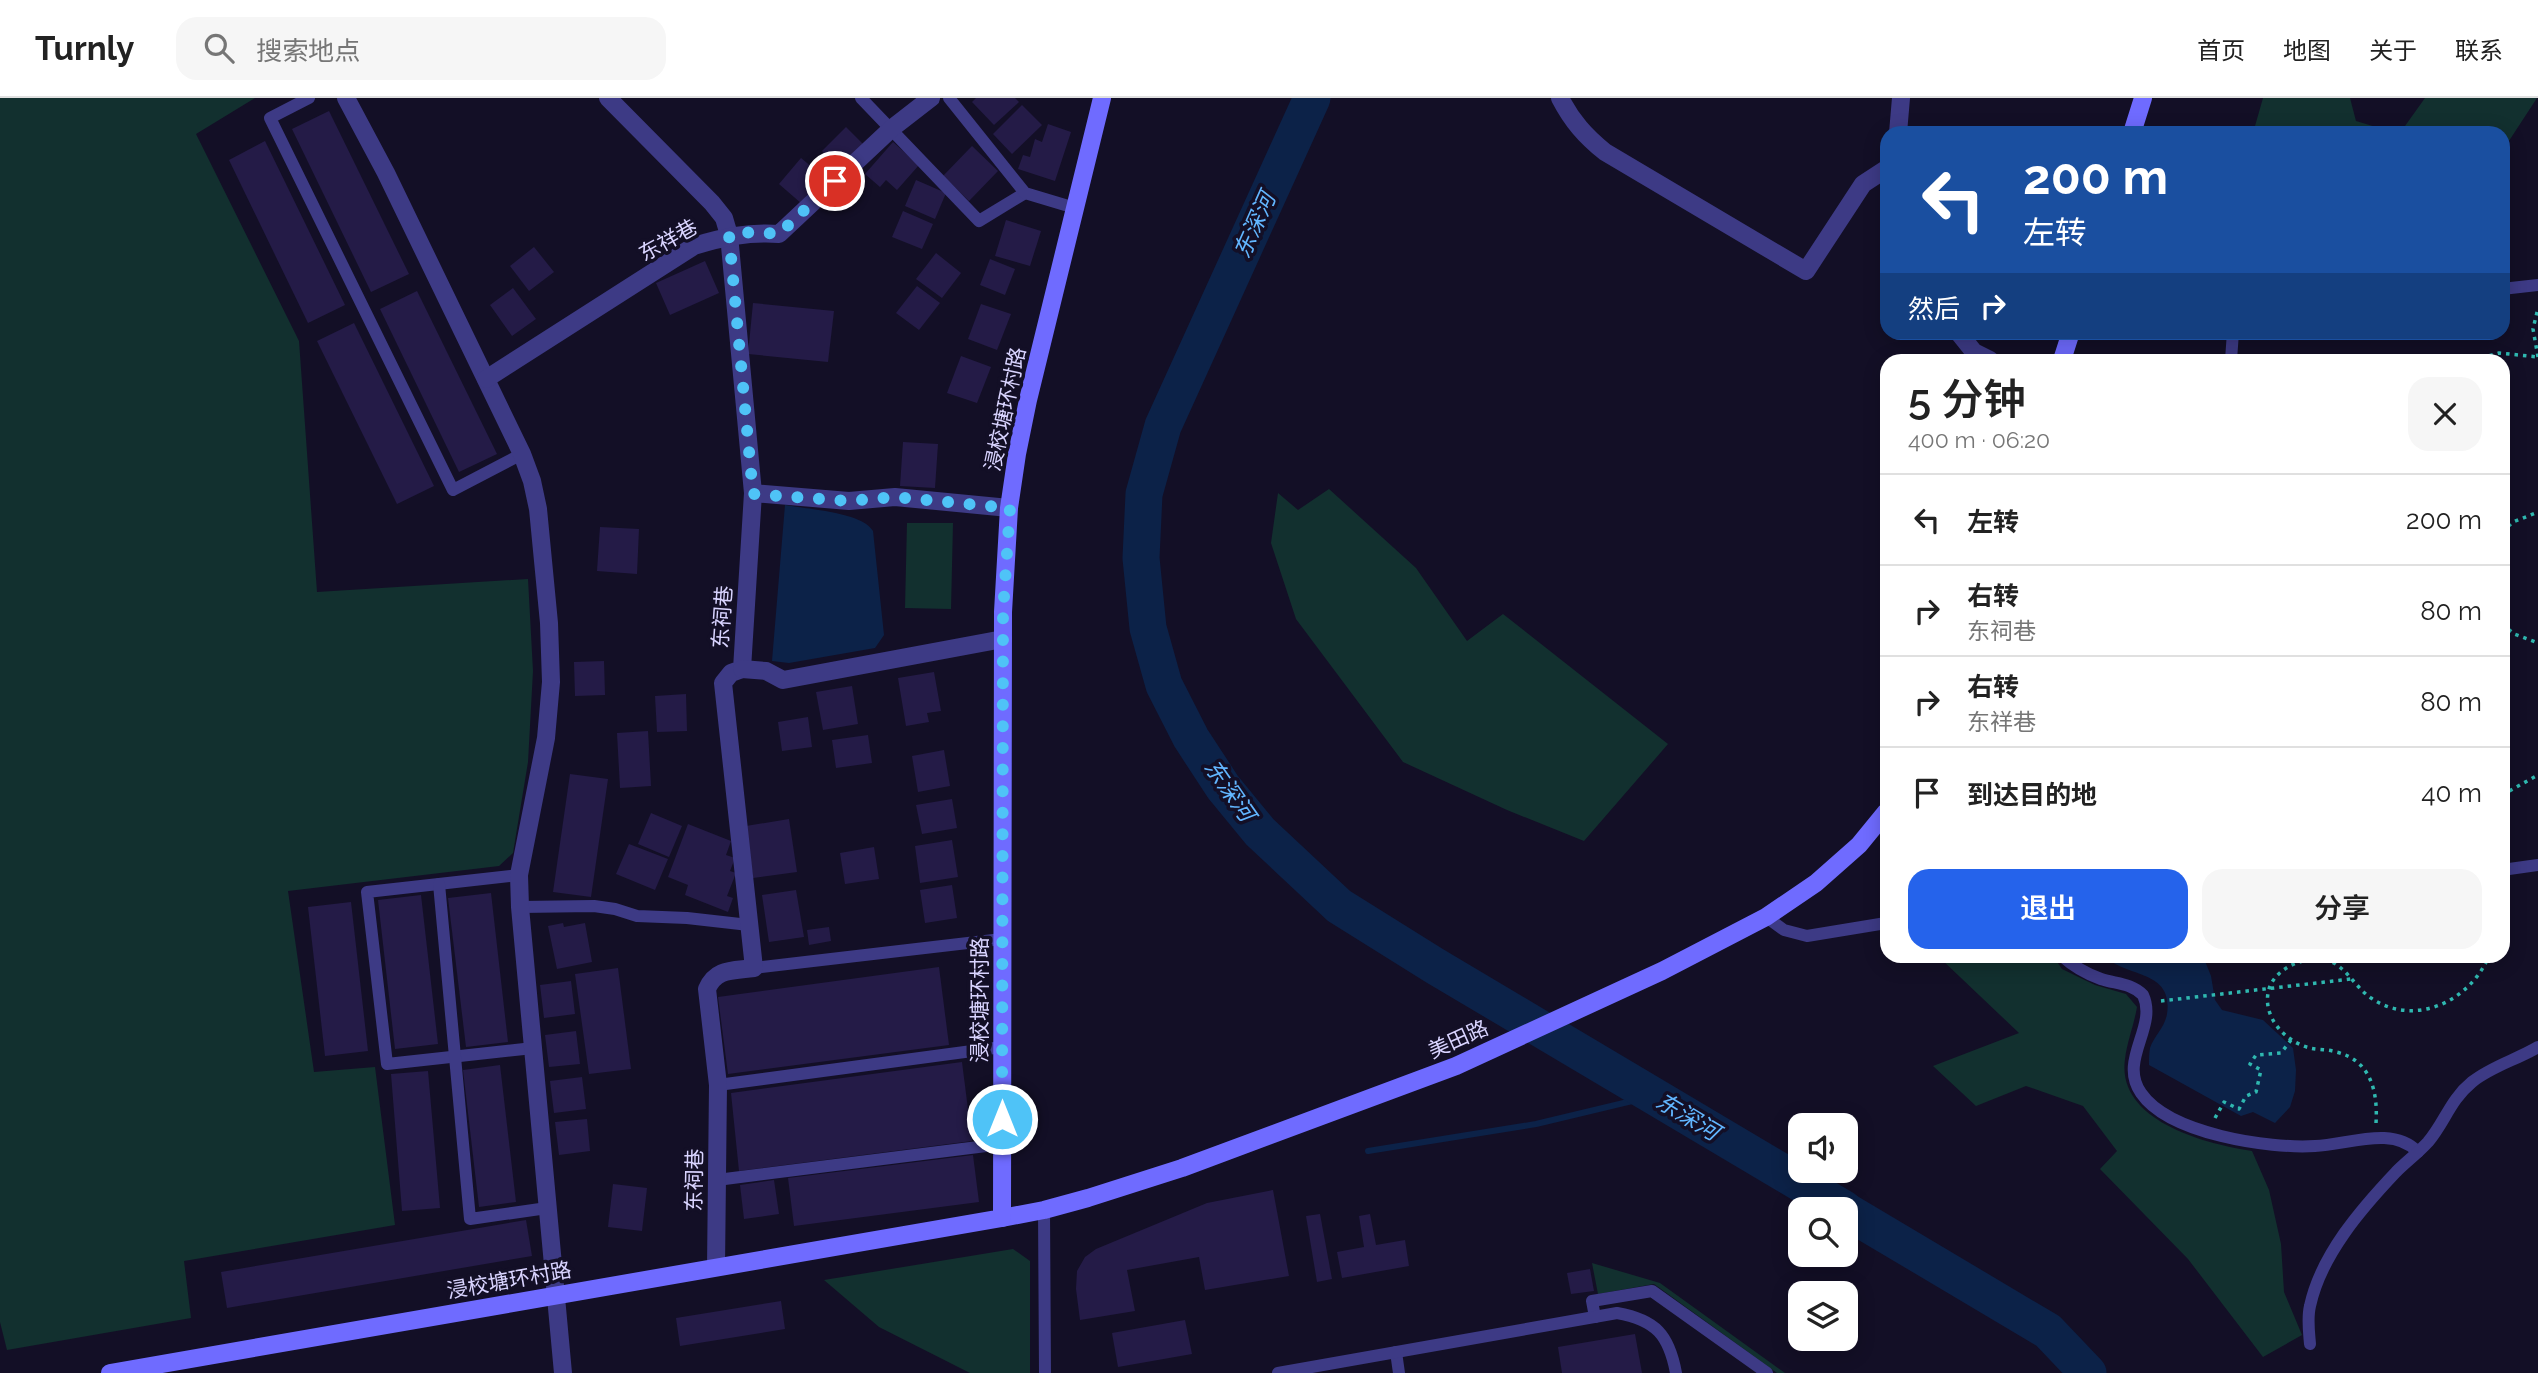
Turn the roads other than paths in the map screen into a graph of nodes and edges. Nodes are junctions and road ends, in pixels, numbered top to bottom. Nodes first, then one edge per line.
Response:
1 (309, 98) edge
2 (346, 98) edge
3 (608, 98) edge
4 (861, 98) edge
5 (931, 98) edge
6 (949, 98) edge
7 (1102, 98) edge
8 (1560, 98) edge
9 (1900, 98) edge
10 (2143, 98) edge
11 (1898, 126) edge
12 (2134, 126) edge
13 (891, 129) junction
14 (1880, 173) edge
15 (1025, 193) junction
16 (1075, 208) junction
17 (729, 235) junction
18 (2538, 285) edge
19 (2510, 288) edge
20 (1964, 340) edge
21 (1978, 354) edge
22 (486, 379) junction
23 (522, 454) junction
24 (753, 494) junction
25 (1010, 508) junction
26 (1003, 639) junction
27 (742, 669) junction
28 (1880, 819) edge
29 (2538, 865) edge
30 (2510, 869) edge
31 (519, 875) junction
32 (439, 884) junction
33 (520, 907) junction
34 (1766, 917) junction
35 (1880, 924) edge
36 (749, 925) junction
37 (1002, 939) junction
38 (2070, 963) edge
39 (754, 968) junction
40 (2538, 1046) edge
41 (1002, 1047) junction
42 (533, 1048) junction
43 (455, 1056) junction
44 (718, 1085) junction
45 (1002, 1143) junction
46 (2418, 1152) junction
47 (717, 1180) junction
48 (548, 1208) junction
49 (1044, 1210) junction
50 (1002, 1218) junction
51 (716, 1267) junction
52 (556, 1295) junction
53 (1595, 1317) junction
54 (2310, 1344) dead end
55 (1396, 1352) junction
56 (110, 1373) edge
57 (563, 1373) edge
58 (1045, 1373) edge
59 (1278, 1373) edge
60 (1399, 1373) edge
61 (1676, 1373) edge
62 (1767, 1373) edge

1 - 23 lane
2 - 22 street
3 - 17 street, 东祠巷
4 - 13 lane
5 - 13 street, 东祥巷
6 - 15 lane
7 - 16 street, 浸校塘环村路
8 - 14 street
9 - 11 street
10 - 12 street
13 - 15 lane
13 - 17 street, 东祥巷
15 - 16 lane
16 - 25 street, 浸校塘环村路
17 - 22 street, 东祥巷
17 - 24 street, 东祠巷
18 - 19 lane
20 - 21 street
22 - 23 street
23 - 31 street
24 - 25 street
24 - 27 street, 东祠巷
25 - 26 street, 浸校塘环村路
26 - 27 street
26 - 37 street, 浸校塘环村路
27 - 36 street, 东祠巷
28 - 34 street, 美田路
29 - 30 lane
31 - 32 lane
31 - 33 street
32 - 43 lane
32 - 43 lane
33 - 36 lane
33 - 42 street
34 - 35 lane
34 - 49 street, 美田路
36 - 39 street, 东祠巷
37 - 39 lane
37 - 41 street, 浸校塘环村路
38 - 46 lane
39 - 44 street, 东祠巷
40 - 46 lane
41 - 44 lane
41 - 45 street, 浸校塘环村路
42 - 43 lane
42 - 48 street
43 - 48 lane
44 - 47 street, 东祠巷
45 - 47 lane
45 - 50 street, 浸校塘环村路
46 - 54 lane
47 - 51 street, 东祠巷
48 - 52 street
49 - 50 street, 美田路
49 - 58 lane
50 - 51 street, 浸校塘环村路
51 - 52 street, 浸校塘环村路
52 - 56 street, 浸校塘环村路
52 - 57 street
53 - 55 lane
53 - 61 lane
53 - 62 lane
55 - 59 lane
55 - 60 lane

